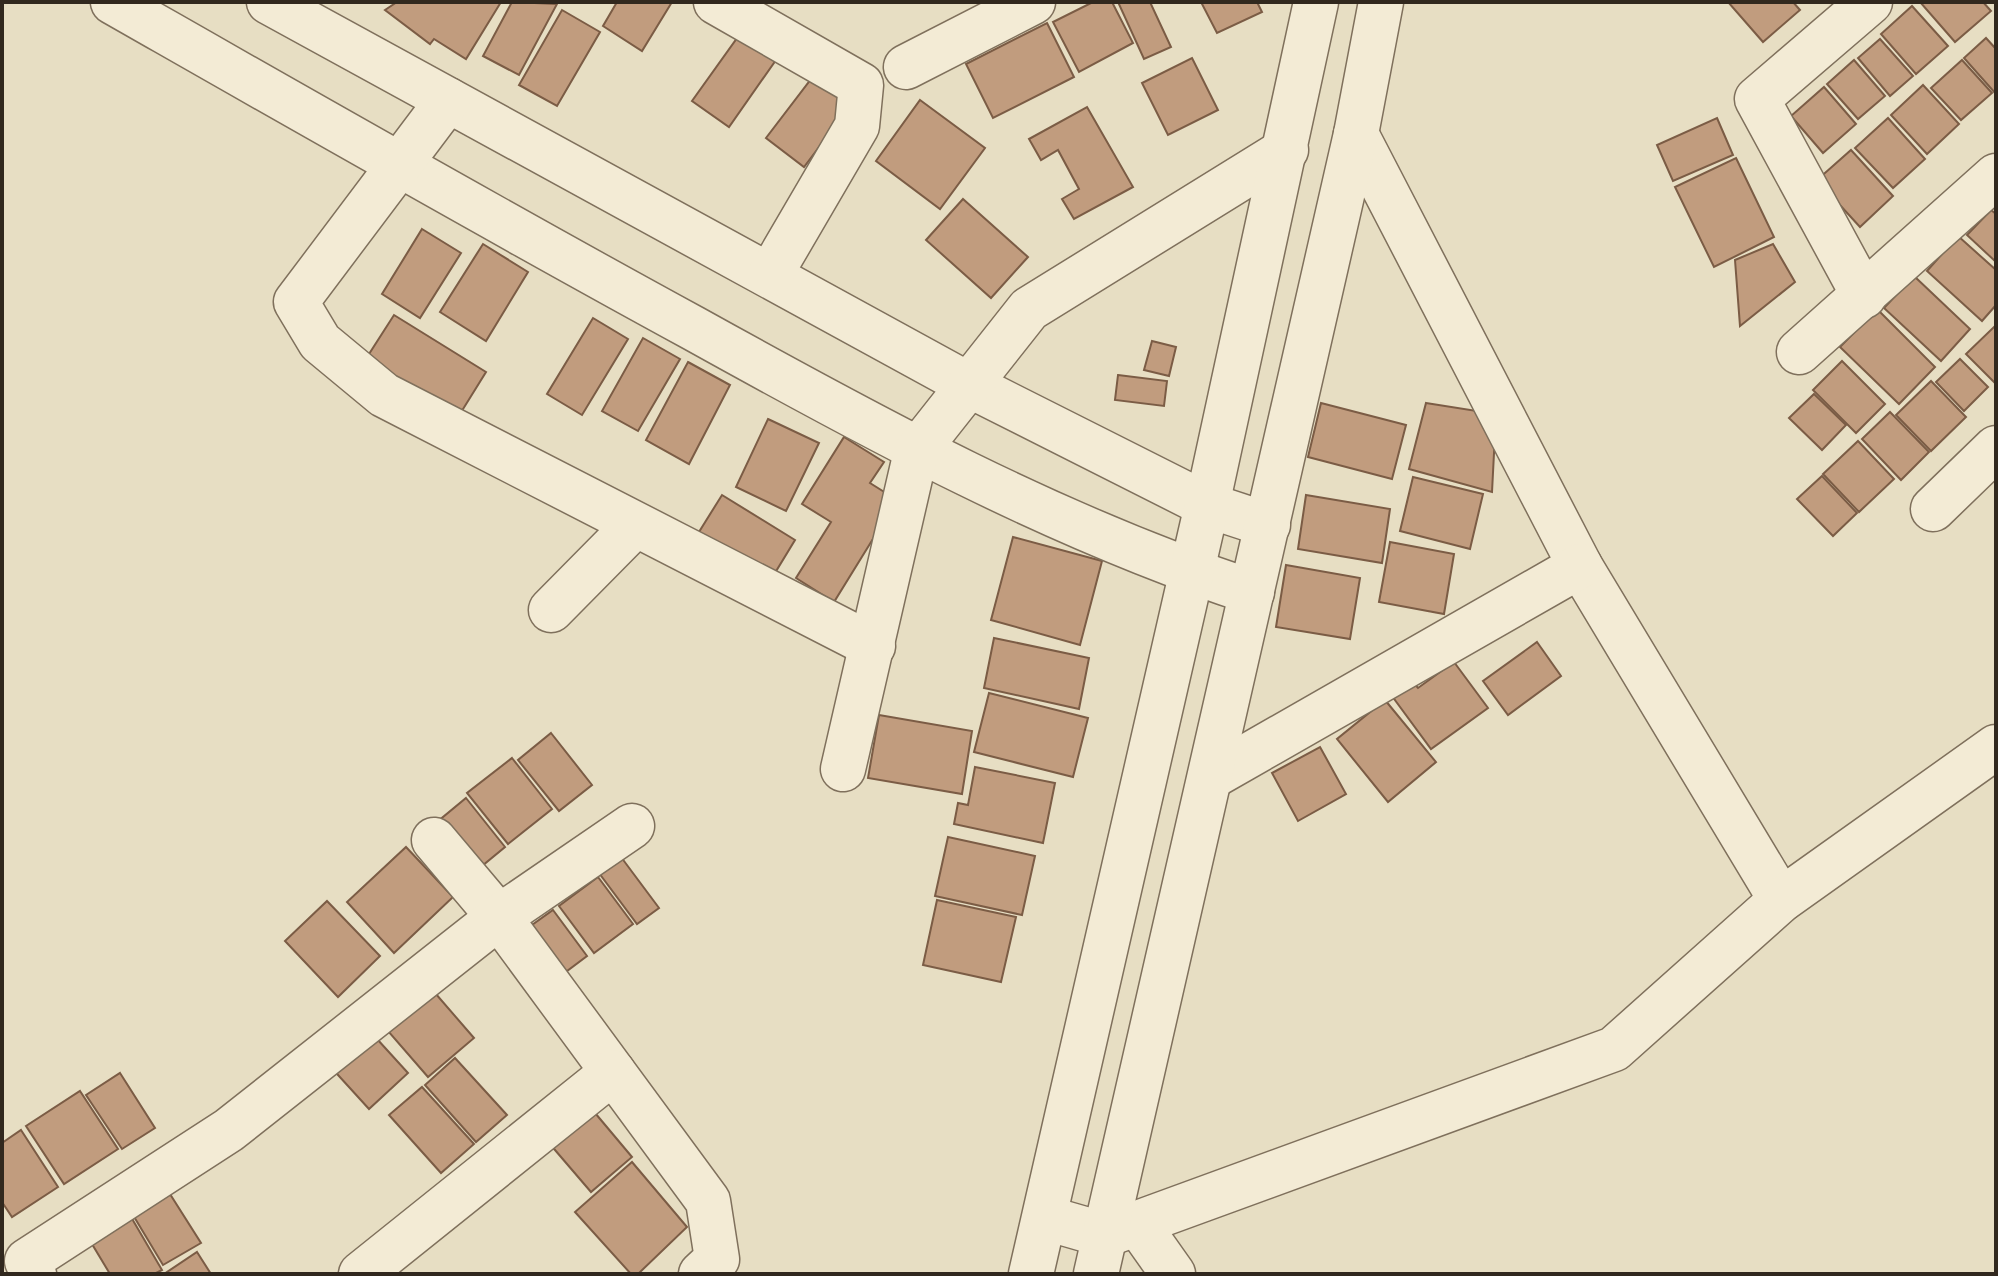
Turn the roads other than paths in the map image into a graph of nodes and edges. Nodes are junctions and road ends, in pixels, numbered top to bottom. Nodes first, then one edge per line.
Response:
1 (113, 2) edge
2 (269, 2) edge
3 (716, 2) edge
4 (1033, 2) edge
5 (1316, 2) edge
6 (1381, 2) edge
7 (1870, 2) edge
8 (171, 16) edge
9 (978, 16) edge
10 (906, 67) dead end
11 (448, 100) junction
12 (1356, 134) junction
13 (1286, 150) junction
14 (397, 166) junction
15 (1996, 176) edge
16 (770, 275) junction
17 (1864, 296) junction
18 (1799, 352) dead end
19 (969, 385) junction
20 (1996, 448) edge
21 (916, 452) junction
22 (1207, 505) junction
23 (1933, 509) dead end
24 (635, 525) junction
25 (1268, 525) junction
26 (1580, 566) junction
27 (1190, 571) junction
28 (1252, 592) junction
29 (551, 610) dead end
30 (873, 646) junction
31 (1996, 747) edge
32 (843, 769) dead end
33 (1211, 777) junction
34 (632, 826) dead end
35 (434, 840) dead end
36 (1781, 900) junction
37 (499, 917) junction
38 (613, 1072) junction
39 (1046, 1218) junction
40 (1112, 1244) edge
41 (34, 1274) edge
42 (361, 1274) edge
43 (701, 1274) edge
44 (1031, 1274) edge
45 (1173, 1274) edge

1 - 8 street
2 - 11 street
3 - 16 street
4 - 9 street
5 - 13 street
6 - 12 street
7 - 17 street
8 - 14 street
9 - 10 street
11 - 14 street
11 - 16 street
12 - 25 street
12 - 26 street
13 - 19 street
13 - 22 street
14 - 21 street
14 - 24 street
15 - 17 street
16 - 19 street
17 - 18 street
19 - 21 street
19 - 22 street
20 - 23 street
21 - 27 street
21 - 30 street
22 - 25 street
22 - 27 street
24 - 29 street
24 - 30 street
25 - 28 street
26 - 33 street
26 - 36 street
27 - 28 street
27 - 39 street
28 - 33 street
30 - 32 street
31 - 36 street
33 - 40 street
34 - 37 street
35 - 37 street
36 - 40 street
37 - 38 street
37 - 41 street
38 - 42 street
38 - 43 street
39 - 40 street
39 - 44 street
40 - 45 street

